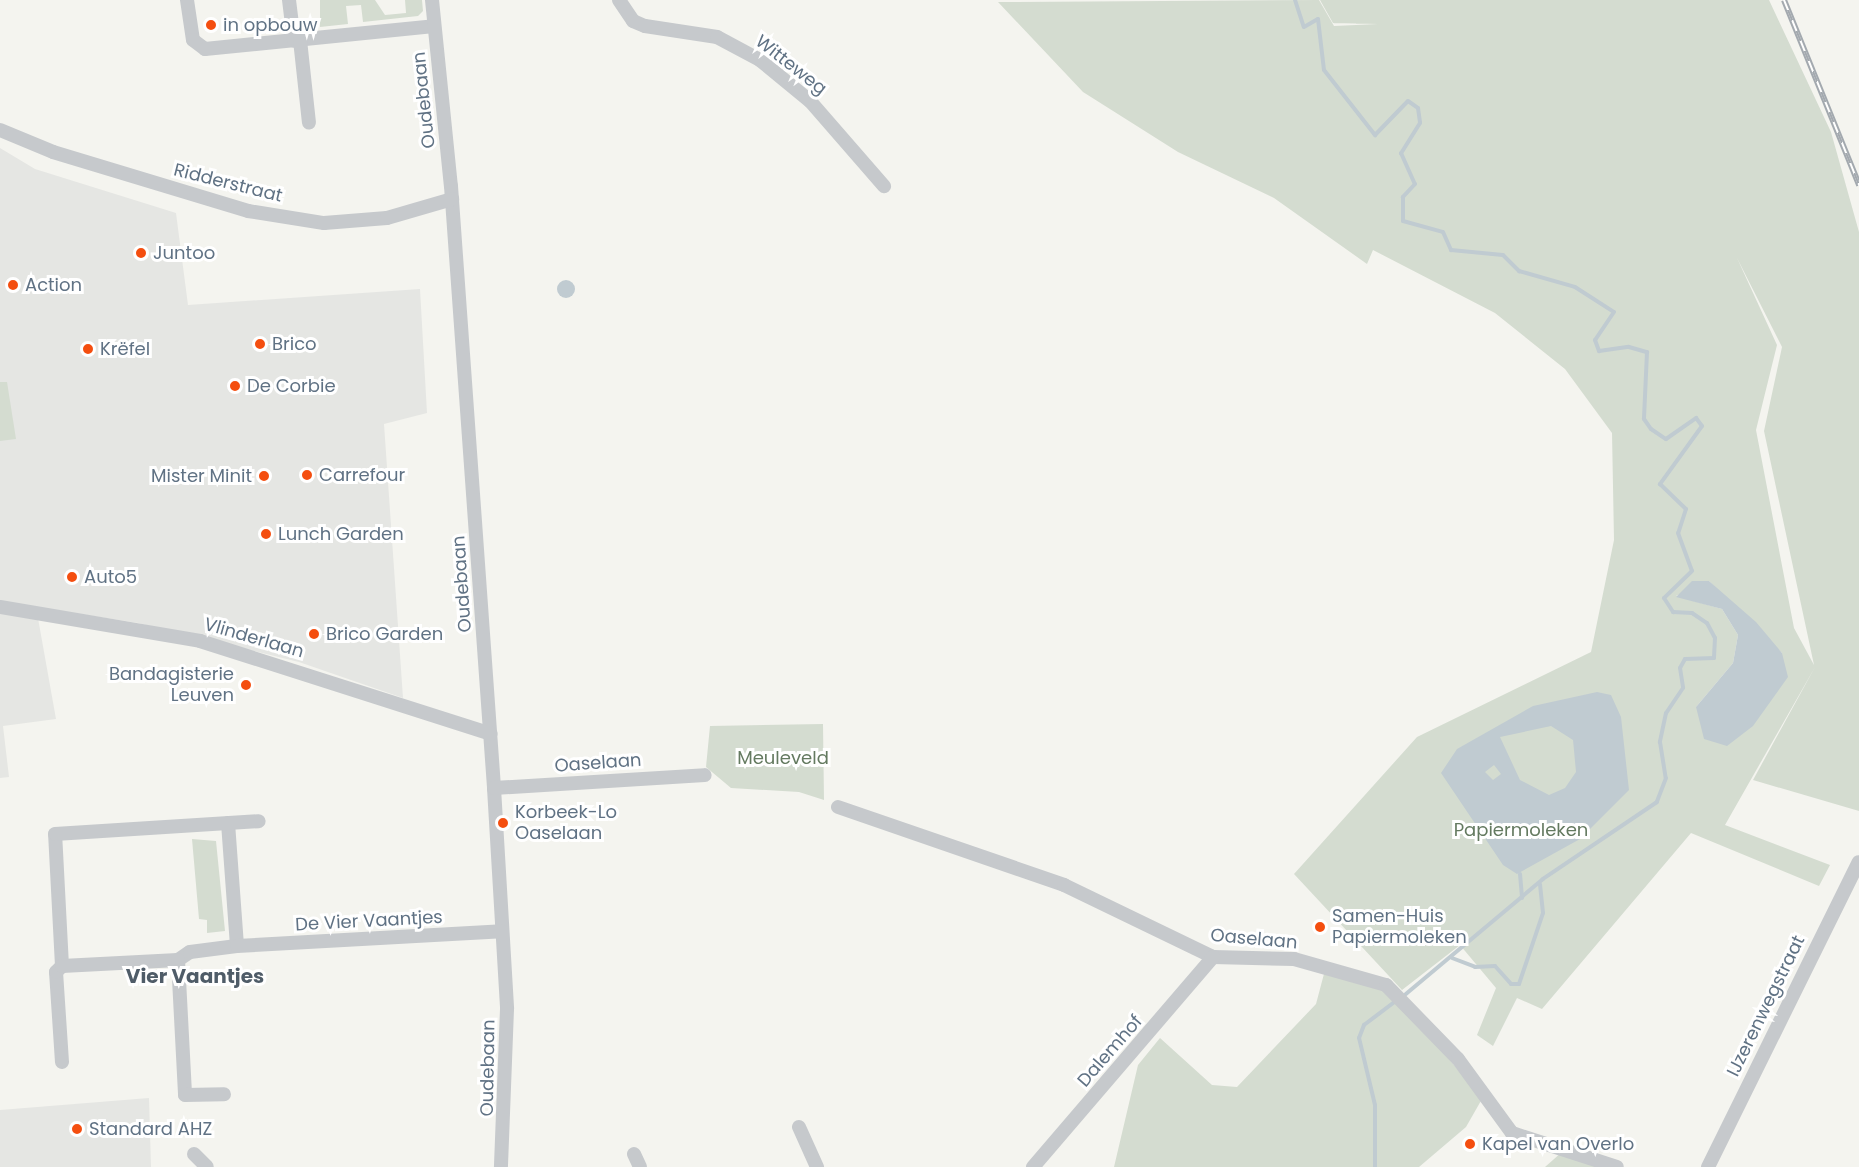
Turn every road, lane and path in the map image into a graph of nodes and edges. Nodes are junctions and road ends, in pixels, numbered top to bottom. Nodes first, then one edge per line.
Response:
1 (187, 0) edge
2 (289, 0) edge
3 (432, 0) edge
4 (619, 0) edge
5 (434, 26) junction
6 (297, 40) junction
7 (309, 123) dead end
8 (0, 130) edge
9 (884, 186) dead end
10 (452, 199) junction
11 (0, 607) edge
12 (490, 734) junction
13 (705, 775) dead end
14 (494, 788) junction
15 (838, 807) dead end
16 (259, 821) dead end
17 (228, 823) junction
18 (1859, 862) edge
19 (502, 931) junction
20 (237, 946) junction
21 (1213, 957) junction
22 (178, 960) junction
23 (62, 966) junction
24 (62, 1062) dead end
25 (224, 1094) dead end
26 (799, 1126) dead end
27 (194, 1154) dead end
28 (634, 1154) dead end
29 (207, 1167) edge
30 (501, 1167) edge
31 (640, 1167) edge
32 (817, 1167) edge
33 (1033, 1167) edge
34 (1617, 1167) edge
35 (1708, 1167) edge

1 - 6 street
2 - 6 street
3 - 5 street, Oudebaan
4 - 9 street, Witteweg
5 - 6 street
5 - 10 street, Oudebaan
6 - 7 street
8 - 10 street, Ridderstraat
10 - 12 street, Oudebaan
11 - 12 street, Vlinderlaan
12 - 14 street, Oudebaan
13 - 14 street, Oaselaan
14 - 19 street, Oudebaan
15 - 21 street, Oaselaan
16 - 17 street
17 - 20 street
17 - 23 street
18 - 35 street, IJzerenwegstraat
19 - 20 street, De Vier Vaantjes
19 - 30 street, Oudebaan
20 - 22 street, De Vier Vaantjes
21 - 33 street, Dalemhof
21 - 34 street, Oaselaan
22 - 23 street, De Vier Vaantjes
22 - 25 street
23 - 24 street
26 - 32 street
27 - 29 street
28 - 31 street

